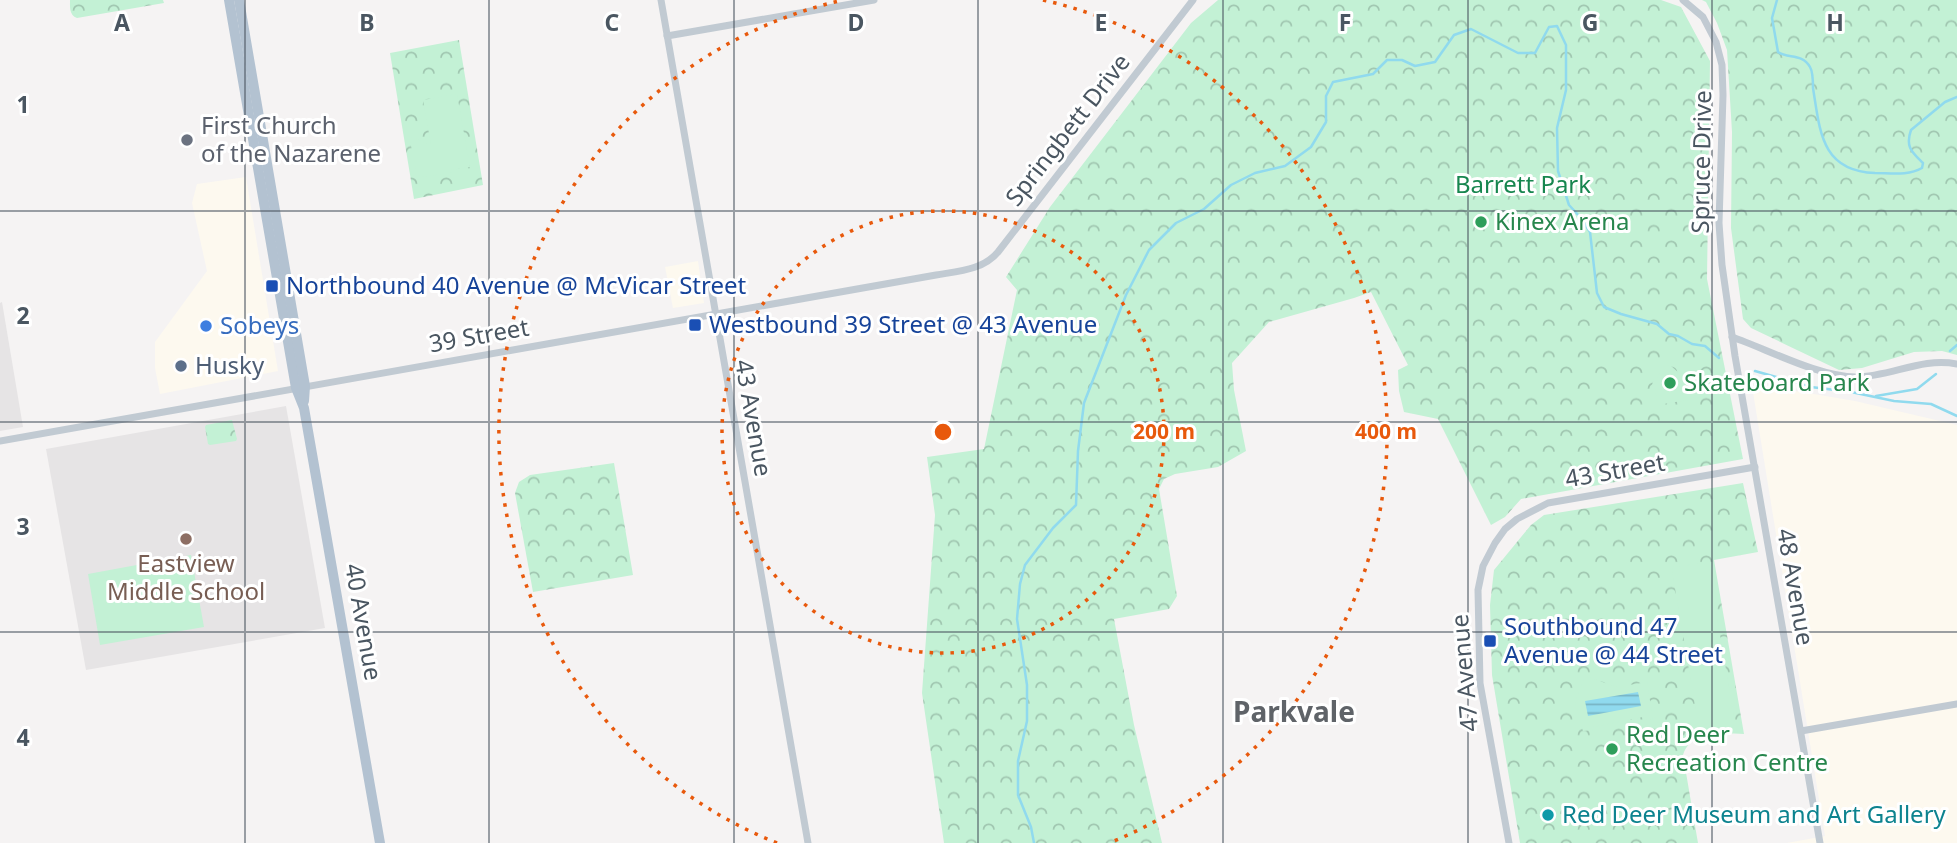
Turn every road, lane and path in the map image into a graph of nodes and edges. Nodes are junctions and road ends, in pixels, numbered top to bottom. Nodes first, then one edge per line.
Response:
1 (229, 0) edge
2 (239, 0) edge
3 (661, 0) edge
4 (874, 0) edge
5 (1193, 0) edge
6 (1683, 0) edge
7 (667, 36) junction
8 (965, 270) joint
9 (715, 314) junction
10 (1732, 337) junction
11 (1957, 364) edge
12 (300, 387) junction
13 (0, 441) edge
14 (1755, 467) junction
15 (1494, 542) joint
16 (1957, 704) edge
17 (1801, 731) junction
18 (380, 843) edge
19 (807, 843) edge
20 (1509, 843) edge
21 (1820, 843) edge

1 - 12 main road, 40 Avenue
2 - 12 main road, 40 Avenue
3 - 7 street, 43 Avenue
4 - 7 street
5 - 8 street, Springbett Drive
6 - 10 street, Spruce Drive
7 - 9 street, 43 Avenue
8 - 9 street, 39 Street
9 - 12 street, 39 Street
9 - 19 street, 43 Avenue
10 - 11 street
10 - 14 street, 48 Avenue
12 - 13 street, 39 Street
12 - 18 main road, 40 Avenue
14 - 15 street, 43 Street
14 - 17 street, 48 Avenue
15 - 20 street, 47 Avenue
16 - 17 street
17 - 21 street, 48 Avenue

